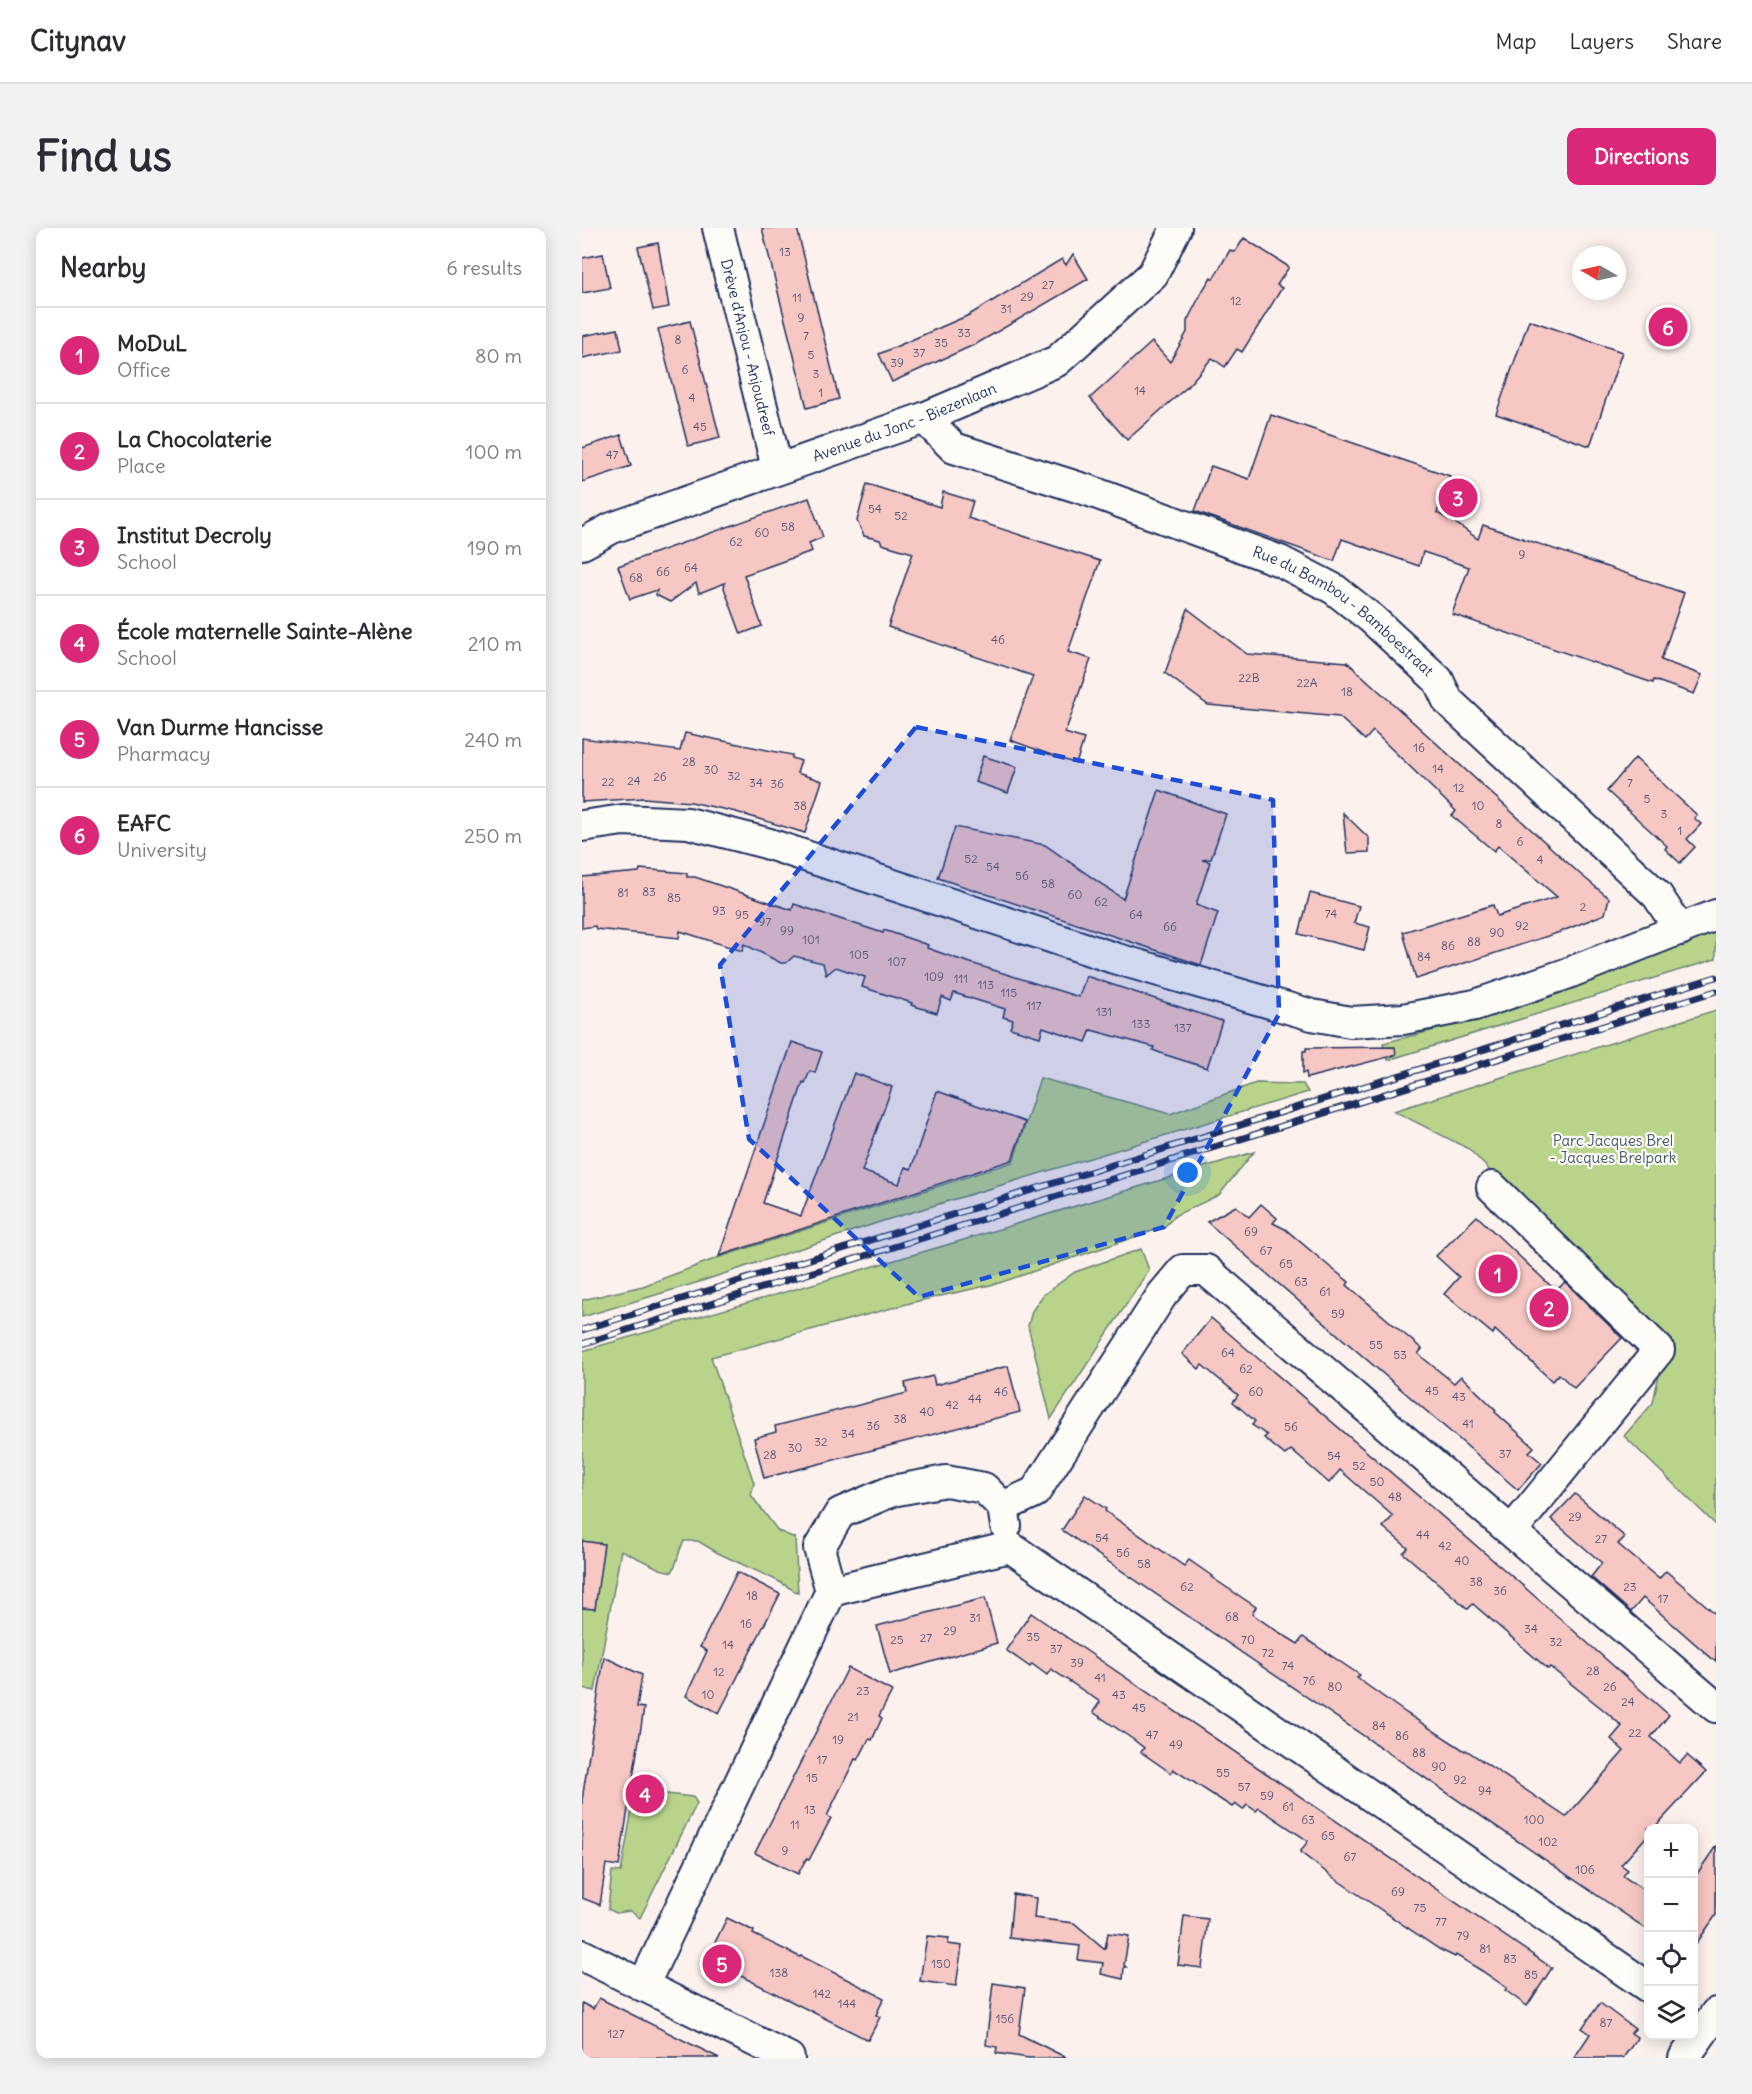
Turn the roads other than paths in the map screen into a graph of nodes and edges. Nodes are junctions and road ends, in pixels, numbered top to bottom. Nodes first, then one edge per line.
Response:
1 (718, 228) edge
2 (1176, 228) edge
3 (924, 418) junction
4 (777, 468) junction
5 (582, 544) edge
6 (582, 826) edge
7 (1716, 915) edge
8 (1680, 930) junction
9 (1492, 1187) dead end
10 (1003, 1507) junction
11 (1512, 1531) junction
12 (1010, 1547) junction
13 (831, 1591) junction
14 (1716, 1707) edge
15 (582, 1955) edge
16 (643, 1986) junction
17 (1647, 1986) edge
18 (1705, 2019) edge
19 (789, 2058) edge
20 (1684, 2058) edge

1 - 4 street, Drève d'Anjou - Anjoudreef
2 - 3 street, Avenue du Jonc - Biezenlaan
3 - 4 street, Avenue du Jonc - Biezenlaan
3 - 8 street, Rue du Bambou - Bamboestraat
4 - 5 street, Avenue du Jonc - Biezenlaan
6 - 8 street
7 - 8 street
9 - 11 street
10 - 11 street
10 - 12 street
10 - 13 street
11 - 14 street
12 - 13 street
12 - 17 street
13 - 16 street
15 - 16 street
16 - 19 street
18 - 20 street

